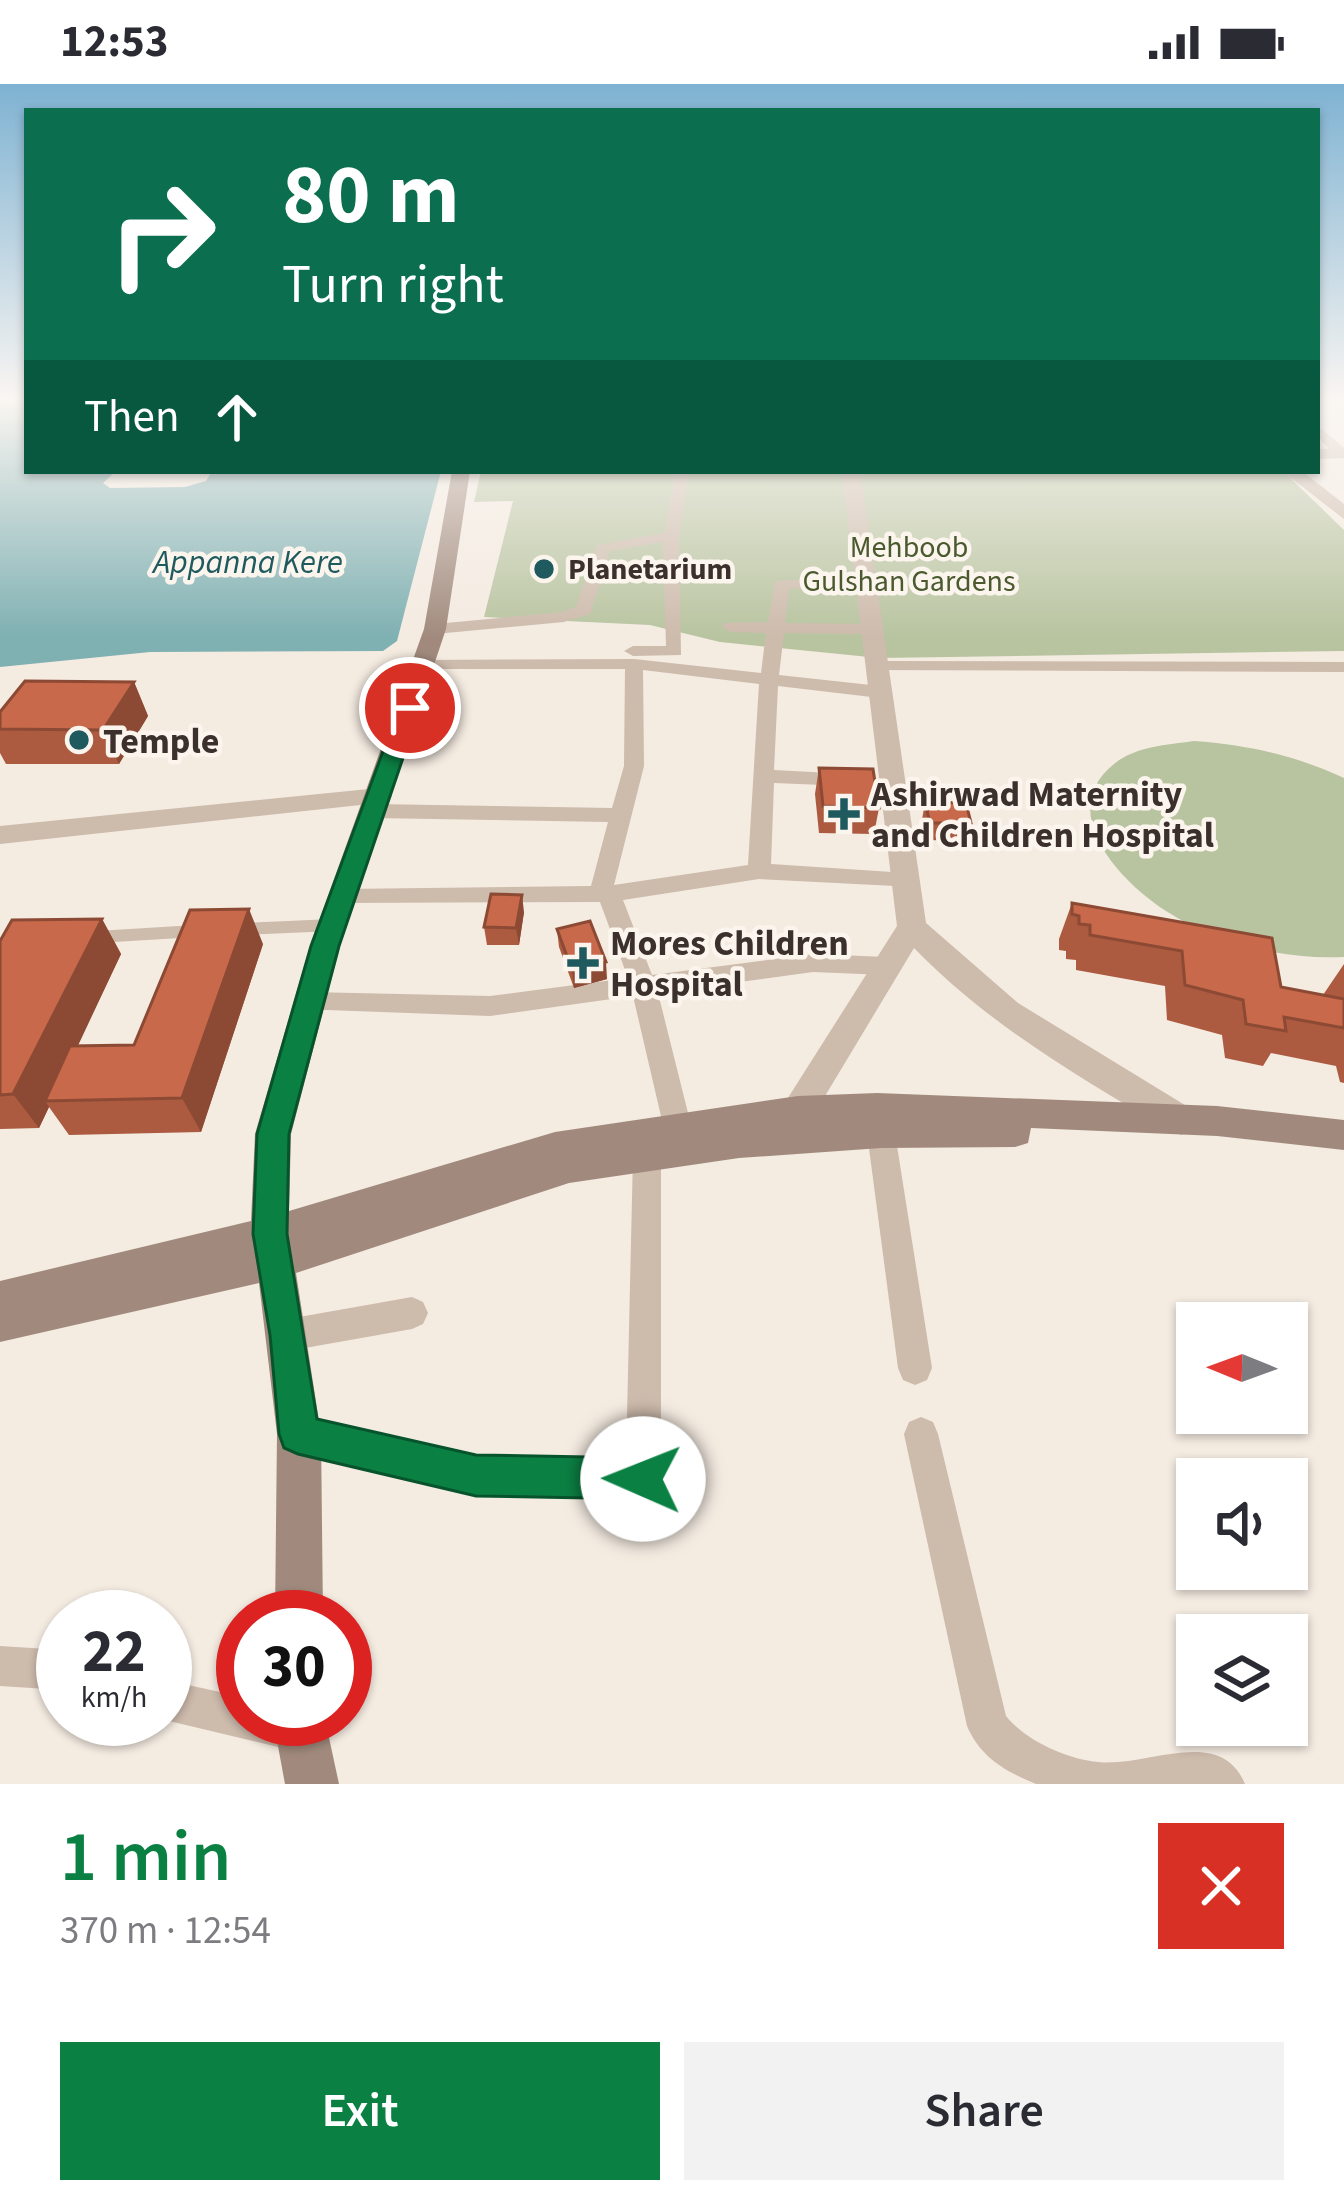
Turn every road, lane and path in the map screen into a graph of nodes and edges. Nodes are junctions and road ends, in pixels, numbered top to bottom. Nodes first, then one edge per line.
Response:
1 (459, 479) edge
2 (681, 479) edge
3 (852, 479) edge
4 (1302, 479) edge
5 (1344, 513) edge
6 (671, 536) junction
7 (865, 581) junction
8 (731, 627) dead end
9 (776, 627) junction
10 (435, 629) junction
11 (871, 629) junction
12 (424, 664) junction
13 (634, 664) junction
14 (477, 665) junction
15 (876, 665) junction
16 (1344, 667) edge
17 (770, 679) junction
18 (880, 692) junction
19 (764, 776) junction
20 (893, 782) junction
21 (377, 804) junction
22 (621, 815) junction
23 (0, 835) edge
24 (760, 871) junction
25 (907, 881) junction
26 (604, 894) junction
27 (343, 897) junction
28 (333, 925) junction
29 (912, 927) junction
30 (229, 929) edge
31 (209, 930) edge
32 (82, 939) edge
33 (886, 966) junction
34 (643, 984) junction
35 (309, 1002) junction
36 (798, 1111) junction
37 (1181, 1120) junction
38 (678, 1129) junction
39 (881, 1133) junction
40 (1344, 1135) edge
41 (1344, 1148) edge
42 (647, 1155) junction
43 (272, 1248) junction
44 (0, 1300) edge
45 (412, 1312) dead end
46 (0, 1322) edge
47 (288, 1335) junction
48 (915, 1368) dead end
49 (298, 1434) junction
50 (921, 1434) dead end
51 (299, 1590) edge
52 (0, 1666) edge
53 (36, 1668) edge
54 (304, 1746) edge
55 (1096, 1783) edge
56 (312, 1784) edge
57 (1224, 1784) edge

1 - 10 main road
2 - 6 street
3 - 7 street
4 - 5 street
6 - 10 street
6 - 14 street
7 - 9 street
7 - 11 street
8 - 9 street
9 - 11 street
9 - 17 street
10 - 12 main road
11 - 15 street
12 - 14 street
12 - 21 main road
13 - 14 street
13 - 17 street
13 - 22 street
15 - 16 street
15 - 18 street
17 - 18 street
17 - 19 street
18 - 20 street
19 - 20 street
19 - 24 street
20 - 25 street
21 - 22 street
21 - 23 street
21 - 27 main road
22 - 26 street
24 - 25 street
24 - 26 street
25 - 29 street
26 - 27 street
26 - 34 street
27 - 28 main road
28 - 30 lane
28 - 35 main road
29 - 33 street
29 - 37 street
31 - 32 lane
33 - 34 street
33 - 36 street
34 - 35 street
34 - 38 street
35 - 43 main road
36 - 37 main road
36 - 38 main road
37 - 40 main road
38 - 43 main road
39 - 41 main road
39 - 42 main road
39 - 48 street
42 - 43 main road
42 - 49 street
43 - 44 main road
43 - 46 main road
43 - 47 main road
45 - 47 street
47 - 49 main road
49 - 51 main road
50 - 55 street
52 - 53 street
54 - 56 main road
55 - 57 street

